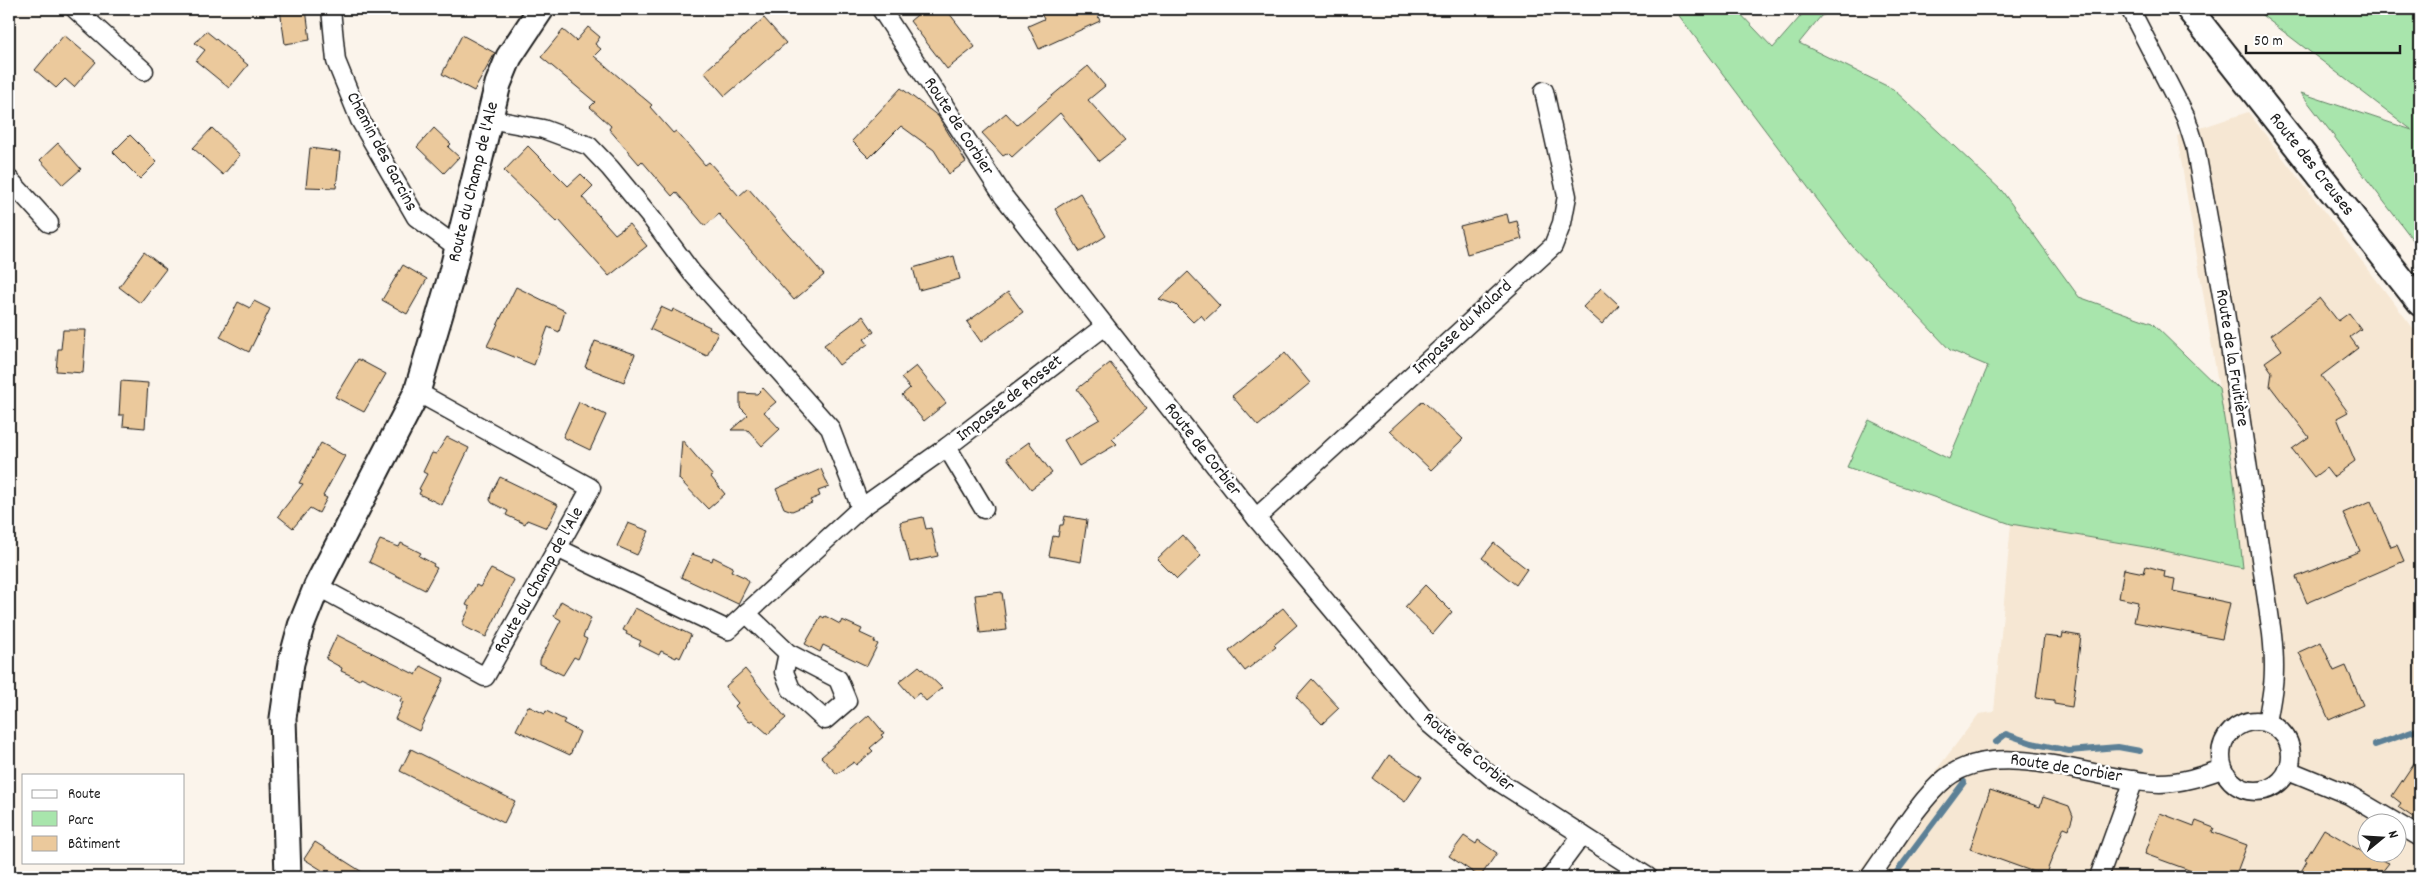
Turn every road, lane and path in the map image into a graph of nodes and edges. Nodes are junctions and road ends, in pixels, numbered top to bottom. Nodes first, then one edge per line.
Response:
1 (75, 9) edge
2 (331, 9) edge
3 (881, 9) edge
4 (2130, 9) edge
5 (535, 11) edge
6 (2196, 14) edge
7 (144, 71) dead end
8 (1544, 91) dead end
9 (489, 119) junction
10 (9, 179) edge
11 (49, 223) dead end
12 (457, 247) junction
13 (2420, 303) edge
14 (1105, 326) junction
15 (417, 392) junction
16 (947, 447) junction
17 (861, 508) junction
18 (984, 508) dead end
19 (1256, 518) junction
20 (557, 548) junction
21 (317, 586) junction
22 (746, 613) junction
23 (788, 653) dead end
24 (2267, 722) junction
25 (2222, 770) junction
26 (2288, 770) junction
27 (2134, 780) junction
28 (1582, 835) junction
29 (2420, 837) edge
30 (288, 877) edge
31 (1551, 877) edge
32 (1648, 877) edge
33 (1870, 877) edge
34 (2099, 877) edge

1 - 7 street
2 - 12 street, Chemin des Garcins
3 - 14 street, Route de Corbier
4 - 24 street, Route de la Fruitière
5 - 9 street, Route du Champ de l'Ale
6 - 13 street, Route des Creuses
8 - 19 street, Impasse du Molard
9 - 12 street, Route du Champ de l'Ale
9 - 17 street
10 - 11 street
12 - 15 street, Route du Champ de l'Ale
14 - 16 street, Impasse de Rosset
14 - 19 street, Route de Corbier
15 - 20 street, Route du Champ de l'Ale
15 - 21 street, Route du Champ de l'Ale
16 - 17 street
16 - 18 street, Impasse de Rosset
17 - 22 street
19 - 28 street, Route de Corbier
20 - 21 street, Route du Champ de l'Ale
20 - 22 street
21 - 30 street, Route du Champ de l'Ale
22 - 23 street
24 - 25 street
24 - 26 street
25 - 26 street
25 - 27 street, Route de Corbier
26 - 29 street
27 - 33 street, Route de Corbier
27 - 34 street
28 - 31 street
28 - 32 street, Route de Corbier

